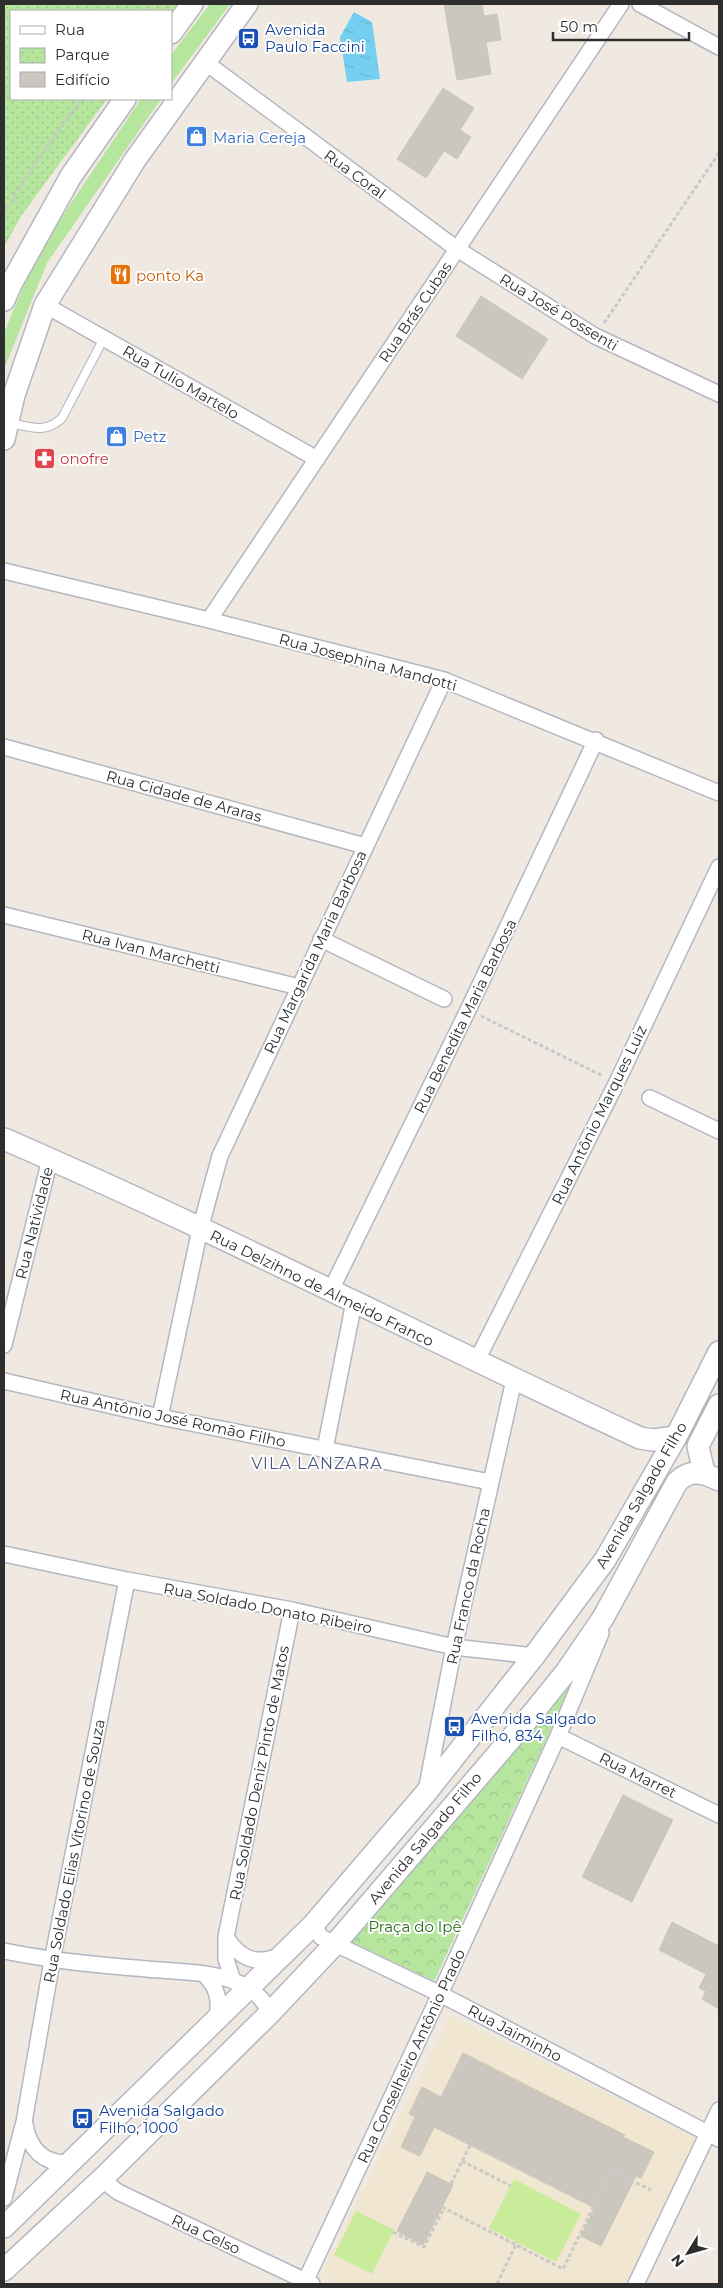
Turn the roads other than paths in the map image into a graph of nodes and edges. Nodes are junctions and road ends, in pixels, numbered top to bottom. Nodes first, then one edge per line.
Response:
1 (192, 4) edge
2 (246, 4) edge
3 (621, 4) edge
4 (640, 4) edge
5 (172, 32) edge
6 (719, 48) edge
7 (205, 62) junction
8 (124, 100) edge
9 (457, 249) junction
10 (4, 300) edge
11 (45, 305) junction
12 (104, 338) junction
13 (719, 394) edge
14 (6, 431) edge
15 (317, 459) junction
16 (4, 571) edge
17 (209, 620) junction
18 (444, 680) junction
19 (596, 740) junction
20 (4, 747) edge
21 (719, 793) edge
22 (365, 846) junction
23 (719, 867) edge
24 (4, 915) edge
25 (321, 939) junction
26 (299, 987) junction
27 (444, 999) dead end
28 (650, 1098) dead end
29 (719, 1131) edge
30 (4, 1139) edge
31 (50, 1159) junction
32 (200, 1229) junction
33 (331, 1290) junction
34 (354, 1302) junction
35 (4, 1345) edge
36 (719, 1352) edge
37 (476, 1362) junction
38 (514, 1380) junction
39 (4, 1381) edge
40 (719, 1405) edge
41 (160, 1418) junction
42 (676, 1437) junction
43 (640, 1438) junction
44 (325, 1449) junction
45 (654, 1476) junction
46 (712, 1477) edge
47 (490, 1482) junction
48 (4, 1554) edge
49 (624, 1578) junction
50 (126, 1580) junction
51 (292, 1610) junction
52 (454, 1647) junction
53 (534, 1656) junction
54 (558, 1736) junction
55 (425, 1794) junction
56 (719, 1815) edge
57 (312, 1925) junction
58 (226, 1937) junction
59 (335, 1944) junction
60 (4, 1951) edge
61 (284, 1954) junction
62 (52, 1961) junction
63 (204, 1974) junction
64 (241, 1984) junction
65 (440, 1994) junction
66 (270, 2013) junction
67 (217, 2019) junction
68 (719, 2110) edge
69 (24, 2122) junction
70 (714, 2136) edge
71 (69, 2164) junction
72 (104, 2177) junction
73 (4, 2198) edge
74 (4, 2227) edge
75 (4, 2270) edge
76 (307, 2283) edge
77 (636, 2284) edge

1 - 5 main road
2 - 7 main road
3 - 9 street, Rua Brás Cubas
4 - 6 street
7 - 9 street, Rua Coral
7 - 11 main road
8 - 10 main road
9 - 13 street, Rua José Possenti
9 - 15 street, Rua Brás Cubas
11 - 12 street, Rua Tulio Martelo
11 - 14 main road
12 - 14 lane
12 - 15 street, Rua Tulio Martelo
15 - 17 street, Rua Brás Cubas
16 - 17 street, Rua Josephina Mandotti
17 - 18 street, Rua Josephina Mandotti
18 - 19 street, Rua Josephina Mandotti
18 - 22 street, Rua Margarida Maria Barbosa
19 - 21 street, Rua Josephina Mandotti
19 - 33 street, Rua Benedita Maria Barbosa
20 - 22 street, Rua Cidade de Araras
22 - 25 street, Rua Margarida Maria Barbosa
23 - 37 street, Rua Antônio Marques Luiz
24 - 26 street, Rua Ivan Marchetti
25 - 26 street, Rua Margarida Maria Barbosa
25 - 27 street
26 - 32 street, Rua Margarida Maria Barbosa
28 - 29 street
30 - 31 main road, Rua Delzihno de Almeido Franco
31 - 32 main road, Rua Delzihno de Almeido Franco
31 - 35 street, Rua Natividade
32 - 33 main road, Rua Delzihno de Almeido Franco
32 - 41 street, Rua Margarida Maria Barbosa
33 - 34 main road, Rua Delzihno de Almeido Franco
34 - 37 main road, Rua Delzihno de Almeido Franco
34 - 44 street
36 - 42 main road, Avenida Salgado Filho
37 - 38 main road, Rua Delzihno de Almeido Franco
38 - 43 main road, Rua Delzihno de Almeido Franco
38 - 47 street, Rua Franco da Rocha
39 - 41 street, Rua Antônio José Romão Filho
40 - 46 main road, Avenida Salgado Filho
41 - 44 street, Rua Antônio José Romão Filho
42 - 43 main road, Rua Delzihno de Almeido Franco
42 - 45 main road, Avenida Salgado Filho
43 - 45 main road
44 - 47 street, Rua Antônio José Romão Filho
45 - 53 main road, Avenida Salgado Filho
46 - 49 main road, Avenida Salgado Filho
47 - 52 street, Rua Franco da Rocha
48 - 50 street, Rua Soldado Donato Ribeiro
49 - 54 street, Rua Conselheiro Antônio Prado
49 - 59 main road, Avenida Salgado Filho
50 - 51 street, Rua Soldado Donato Ribeiro
50 - 62 street, Rua Soldado Elias Vitorino de Souza
51 - 52 street, Rua Soldado Donato Ribeiro
51 - 58 street, Rua Soldado Deniz Pinto de Matos
52 - 53 street, Rua Soldado Donato Ribeiro
52 - 55 street, Rua Franco da Rocha
53 - 55 main road, Avenida Salgado Filho
54 - 56 street, Rua Marret
54 - 65 street, Rua Conselheiro Antônio Prado
55 - 57 main road, Avenida Salgado Filho
57 - 59 street, Rua Jaiminho
57 - 61 main road, Avenida Salgado Filho
58 - 61 street
58 - 64 street, Rua Soldado Deniz Pinto de Matos
59 - 65 street, Rua Jaiminho
59 - 66 main road, Avenida Salgado Filho
60 - 62 street
61 - 64 main road, Avenida Salgado Filho
62 - 63 street
62 - 69 street, Rua Soldado Elias Vitorino de Souza
63 - 64 street
63 - 67 street
64 - 66 street
64 - 67 main road, Avenida Salgado Filho
65 - 70 street, Rua Jaiminho
65 - 76 street, Rua Conselheiro Antônio Prado
66 - 72 main road, Avenida Salgado Filho
67 - 71 main road, Avenida Salgado Filho
68 - 70 street
69 - 71 street
69 - 73 street, Rua Soldado Elias Vitorino de Souza
70 - 77 street
71 - 74 main road, Avenida Salgado Filho
72 - 75 main road, Avenida Salgado Filho
72 - 76 street, Rua Celso

